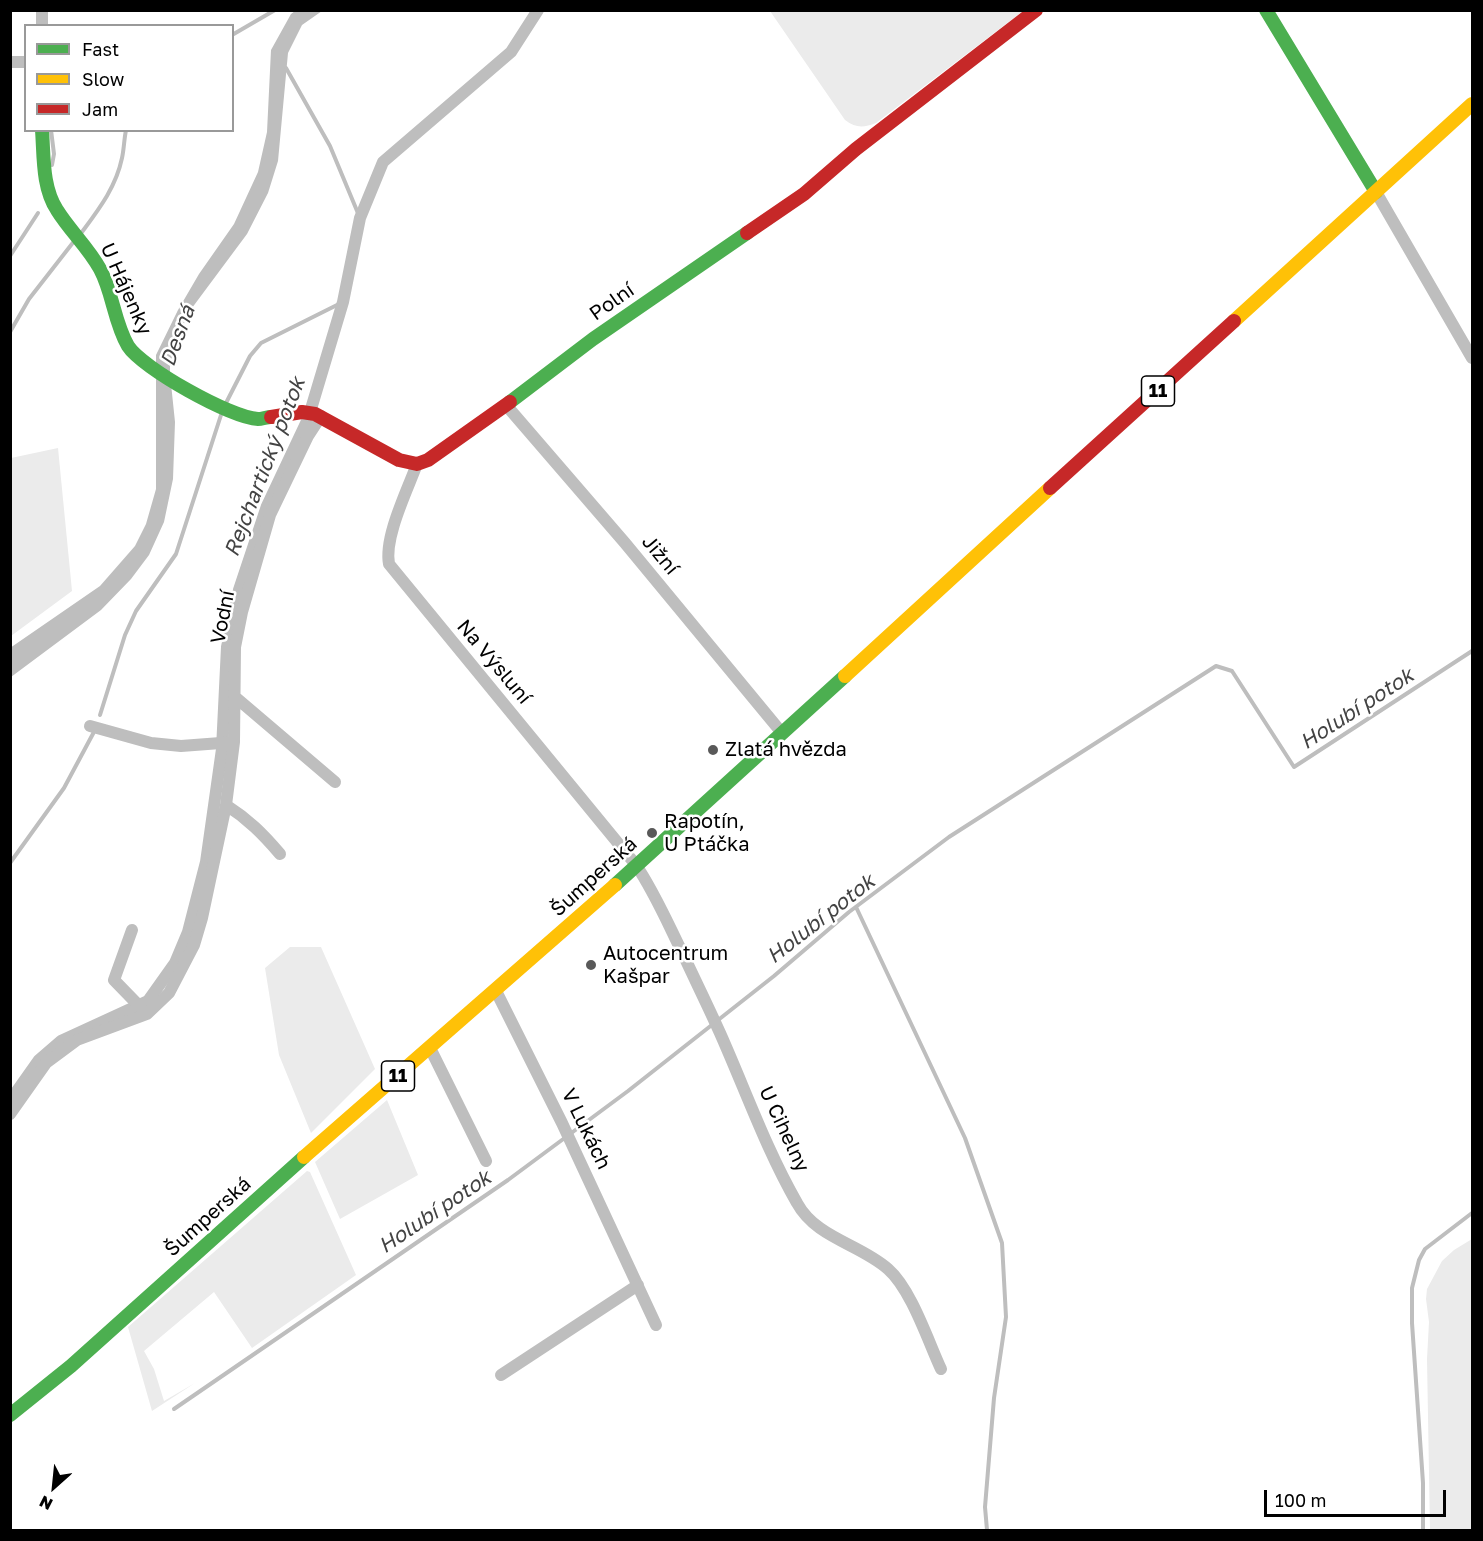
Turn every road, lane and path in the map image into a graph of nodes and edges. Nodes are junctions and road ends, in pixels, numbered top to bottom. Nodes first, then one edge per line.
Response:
1 (1036, 10) edge
2 (1266, 10) edge
3 (1473, 104) edge
4 (42, 132) edge
5 (1376, 192) junction
6 (1473, 358) edge
7 (506, 405) junction
8 (313, 414) junction
9 (417, 464) junction
10 (234, 696) junction
11 (90, 726) dead end
12 (782, 733) junction
13 (232, 742) junction
14 (334, 782) dead end
15 (226, 805) junction
16 (280, 854) dead end
17 (636, 866) junction
18 (132, 930) dead end
19 (496, 991) junction
20 (141, 1009) junction
21 (430, 1048) junction
22 (10, 1114) edge
23 (486, 1161) dead end
24 (638, 1285) junction
25 (656, 1325) dead end
26 (941, 1369) dead end
27 (501, 1374) dead end
28 (10, 1415) edge

1 - 7 main road, Polní
2 - 5 main road
3 - 5 main road, 11
4 - 8 main road, U Hájenky
5 - 6 street
5 - 12 main road, 11
7 - 9 main road, Polní
7 - 12 street, Jižní
8 - 9 main road
8 - 10 street, Vodní
9 - 17 street, Na Výsluní
10 - 13 street, Vodní
10 - 14 street
11 - 13 street
12 - 17 main road, Šumperská / 11
13 - 15 street, Vodní
15 - 16 street
15 - 20 street, Vodní
17 - 19 main road, Šumperská / 11
17 - 26 street, U Cihelny
18 - 20 street
19 - 21 main road, Šumperská / 11
19 - 24 street, V Lukách
20 - 22 street, Vodní
21 - 23 street
21 - 28 main road, Šumperská / 11
24 - 25 street, V Lukách
24 - 27 street

